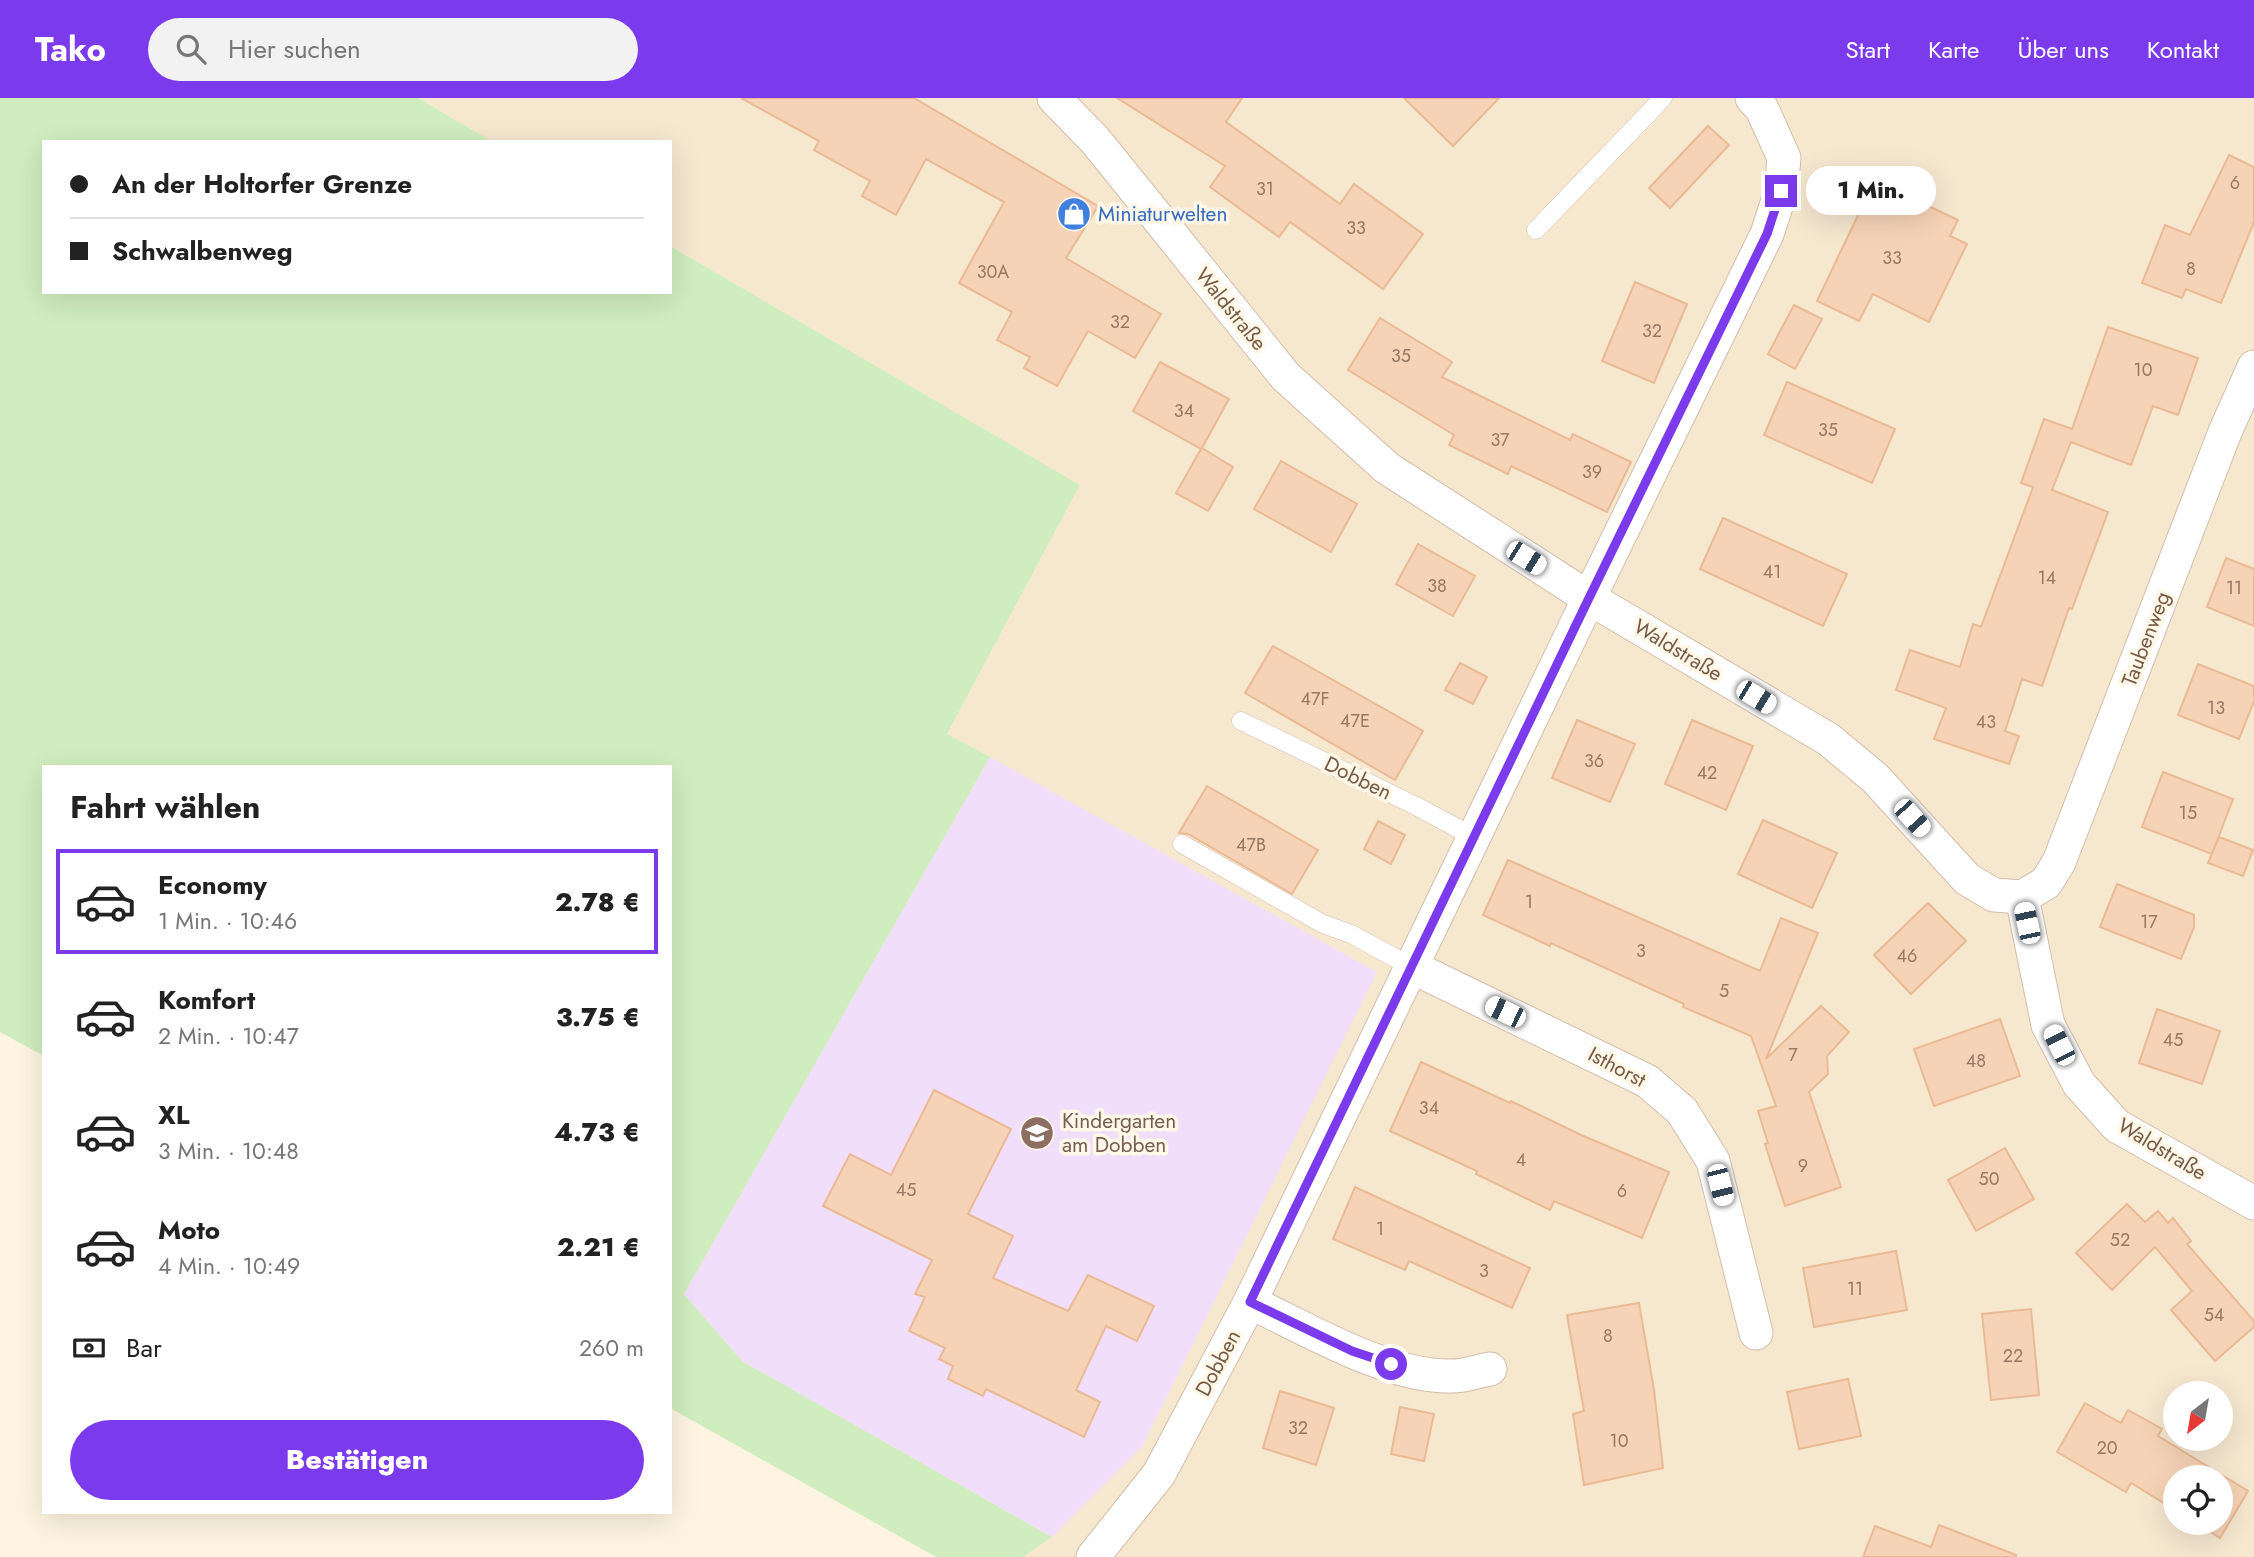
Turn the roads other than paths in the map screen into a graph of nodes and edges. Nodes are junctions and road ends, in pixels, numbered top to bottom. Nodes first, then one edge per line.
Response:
1 (1055, 98) edge
2 (1662, 98) edge
3 (1752, 98) edge
4 (1536, 230) dead end
5 (2254, 367) edge
6 (1589, 598) junction
7 (1241, 721) dead end
8 (1474, 838) junction
9 (1182, 844) dead end
10 (2022, 897) junction
11 (1410, 965) junction
12 (2254, 1203) edge
13 (1250, 1302) junction
14 (1756, 1333) dead end
15 (1490, 1369) dead end
16 (1093, 1557) edge

1 - 6 street, Waldstraße
2 - 4 lane
3 - 6 street, Dobben
5 - 10 street, Taubenweg
6 - 8 street, Dobben
6 - 10 street, Waldstraße
7 - 8 lane, Dobben
8 - 11 street, Dobben
9 - 11 lane
10 - 12 street, Waldstraße
11 - 13 street, Dobben
11 - 14 street, Isthorst
13 - 15 street
13 - 16 street, Dobben

